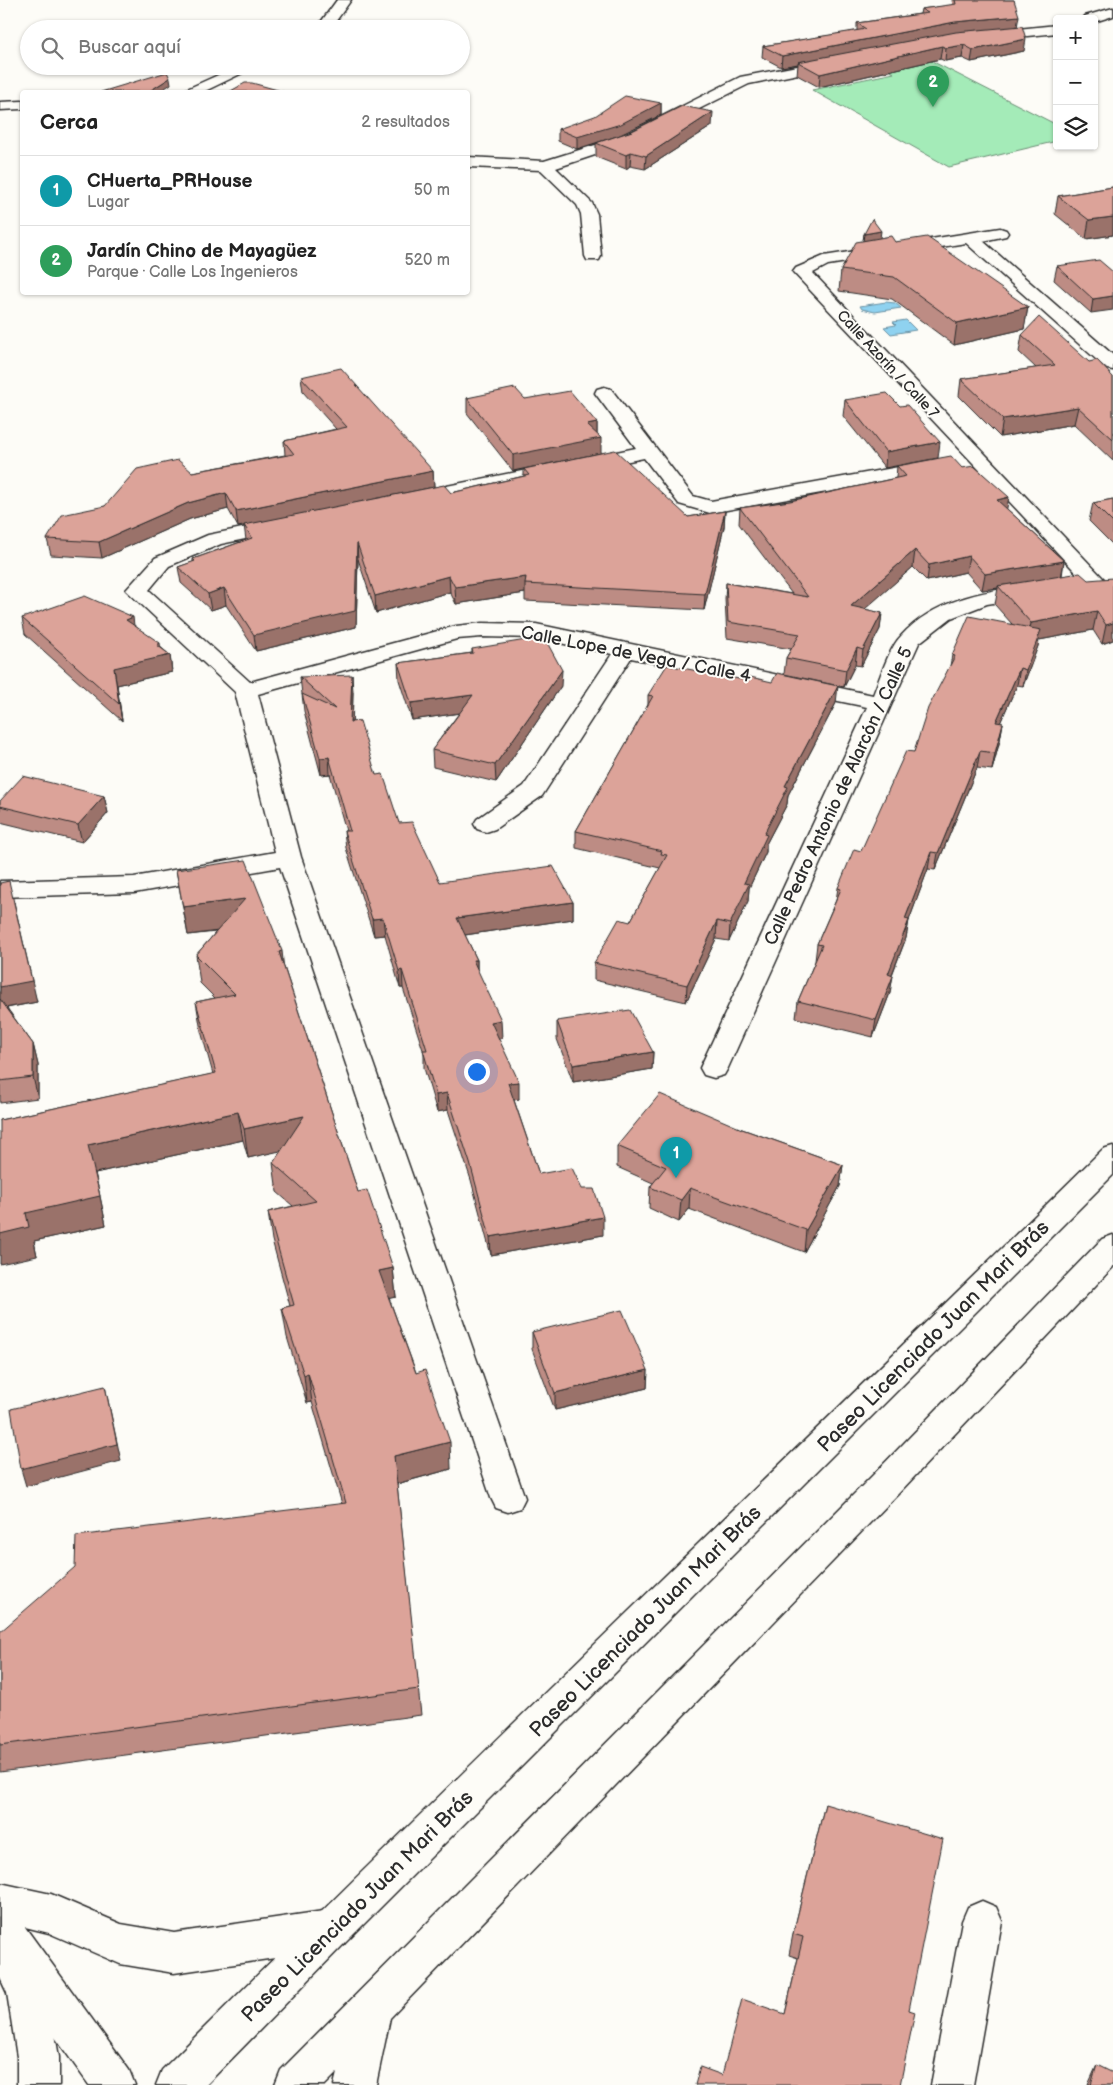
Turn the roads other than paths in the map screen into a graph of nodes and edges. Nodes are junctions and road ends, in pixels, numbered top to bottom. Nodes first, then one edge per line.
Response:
1 (344, 0) edge
2 (1113, 12) edge
3 (1098, 17) edge
4 (330, 20) edge
5 (1053, 29) edge
6 (973, 37) edge
7 (850, 60) edge
8 (230, 75) edge
9 (196, 90) edge
10 (20, 105) edge
11 (0, 106) edge
12 (470, 162) edge
13 (545, 166) junction
14 (1000, 233) dead end
15 (970, 238) junction
16 (593, 256) dead end
17 (1113, 341) edge
18 (1090, 345) junction
19 (1113, 365) edge
20 (604, 393) dead end
21 (648, 450) junction
22 (962, 462) junction
23 (388, 504) edge
24 (302, 522) edge
25 (1104, 580) edge
26 (626, 649) junction
27 (246, 690) junction
28 (880, 703) junction
29 (486, 824) dead end
30 (289, 857) junction
31 (0, 889) edge
32 (714, 1068) dead end
33 (1113, 1157) edge
34 (1113, 1247) edge
35 (508, 1498) dead end
36 (0, 1902) edge
37 (982, 1921) dead end
38 (0, 1926) edge
39 (330, 1930) junction
40 (0, 1937) edge
41 (371, 2010) junction
42 (38, 2085) edge
43 (114, 2085) edge
44 (177, 2085) edge
45 (296, 2085) edge
46 (355, 2085) edge
47 (952, 2085) edge

1 - 4 street
2 - 3 street
5 - 6 street
7 - 13 street
8 - 9 street
10 - 11 street
12 - 13 street
13 - 16 street
14 - 15 street, Calle Azorín / Calle 7
15 - 18 street
15 - 22 street, Calle Azorín / Calle 7
17 - 18 street
18 - 19 street
20 - 21 street
21 - 22 street
21 - 23 street
22 - 25 street, Calle Azorín / Calle 7
24 - 27 street
25 - 28 street, Calle Pedro Antonio de Alarcón / Calle 5
26 - 27 street, Calle Lope de Vega / Calle 4
26 - 28 street, Calle Lope de Vega / Calle 4
26 - 29 street
27 - 30 street
28 - 32 street, Calle Pedro Antonio de Alarcón / Calle 5
30 - 31 street
30 - 35 street
33 - 39 street, Paseo Licenciado Juan Mari Brás
34 - 41 street
36 - 39 street
37 - 47 street
38 - 43 street
39 - 44 street, Paseo Licenciado Juan Mari Brás
40 - 42 street
41 - 45 street
41 - 46 street

